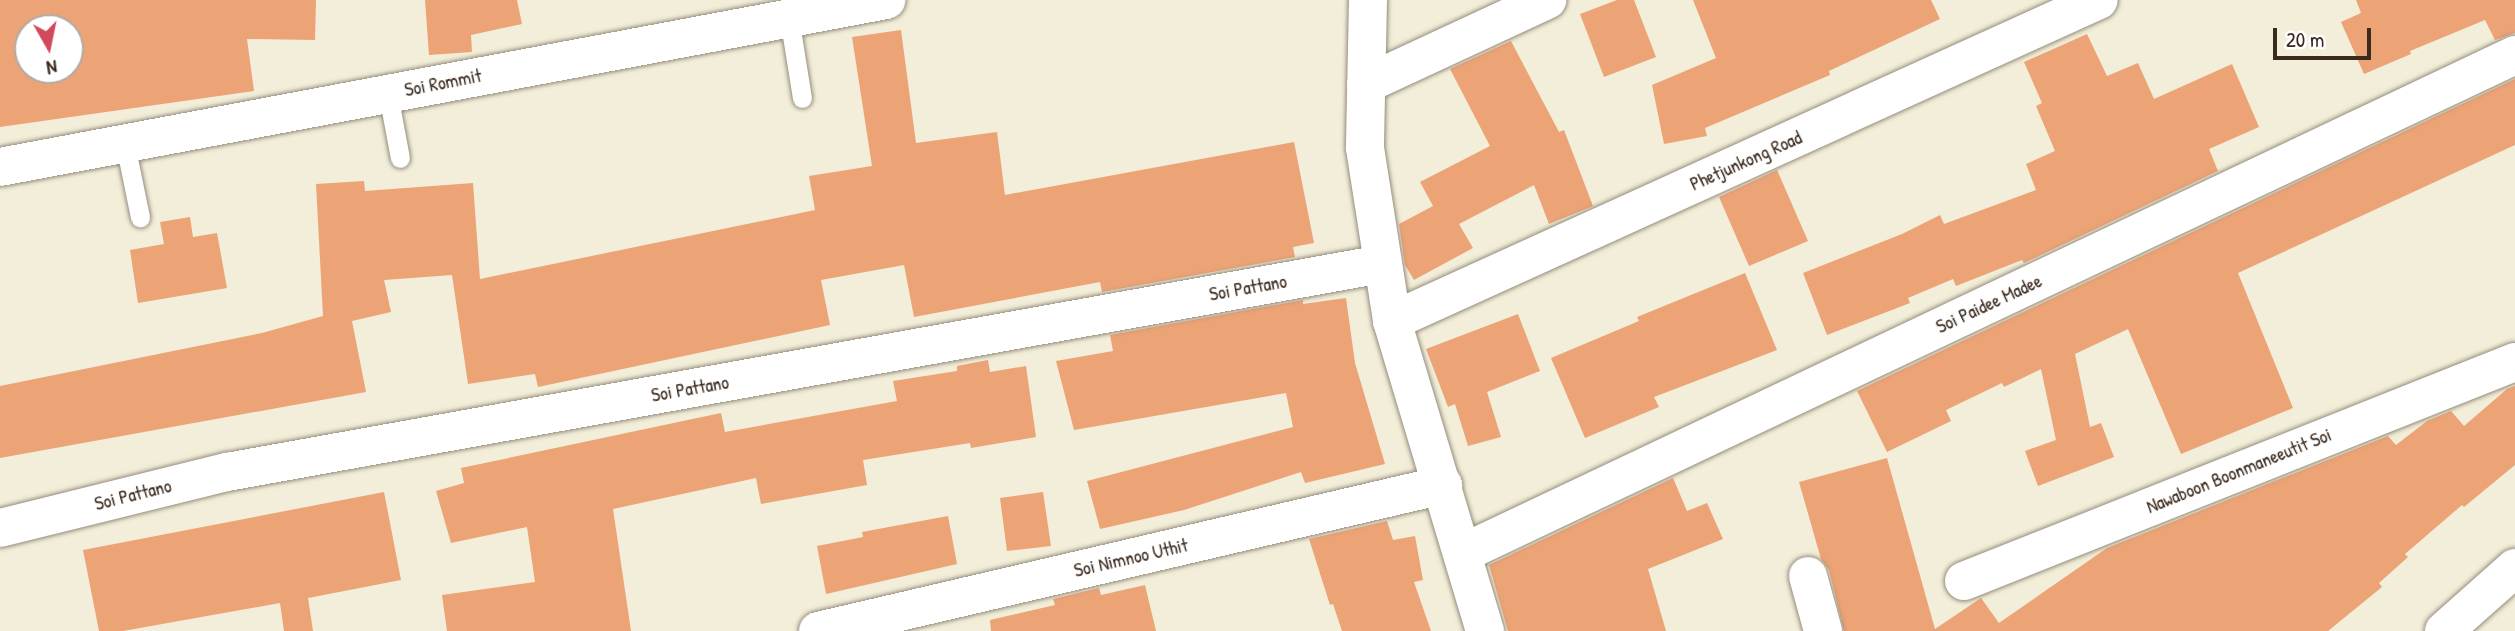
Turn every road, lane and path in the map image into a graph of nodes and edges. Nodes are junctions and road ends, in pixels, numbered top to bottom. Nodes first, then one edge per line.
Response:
1 (886, 0) edge
2 (1368, 0) edge
3 (1547, 0) edge
4 (2099, 0) edge
5 (789, 17) junction
6 (2515, 55) edge
7 (1366, 84) junction
8 (387, 94) junction
9 (802, 98) dead end
10 (125, 144) junction
11 (400, 158) dead end
12 (0, 167) edge
13 (141, 217) dead end
14 (1382, 264) junction
15 (1392, 321) junction
16 (2515, 362) edge
17 (1443, 485) junction
18 (0, 528) edge
19 (1463, 553) junction
20 (2515, 568) edge
21 (1808, 576) dead end
22 (1964, 581) dead end
23 (818, 631) edge
24 (1486, 631) edge
25 (1823, 631) edge
26 (2444, 631) edge

1 - 5 street, Soi Rommit
2 - 7 street
3 - 7 street
4 - 15 street, Phetjunkong Road
5 - 8 street, Soi Rommit
5 - 9 lane
6 - 19 street, Soi Paidee Madee
7 - 14 street
8 - 10 street, Soi Rommit
8 - 11 lane
10 - 12 street, Soi Rommit
10 - 13 lane
14 - 15 street
14 - 18 street, Soi Pattano
15 - 17 street
16 - 22 street, Nawaboon Boonmaneeutit Soi
17 - 19 street
17 - 23 street, Soi Nimnoo Uthit
19 - 24 street
20 - 26 street
21 - 25 street

